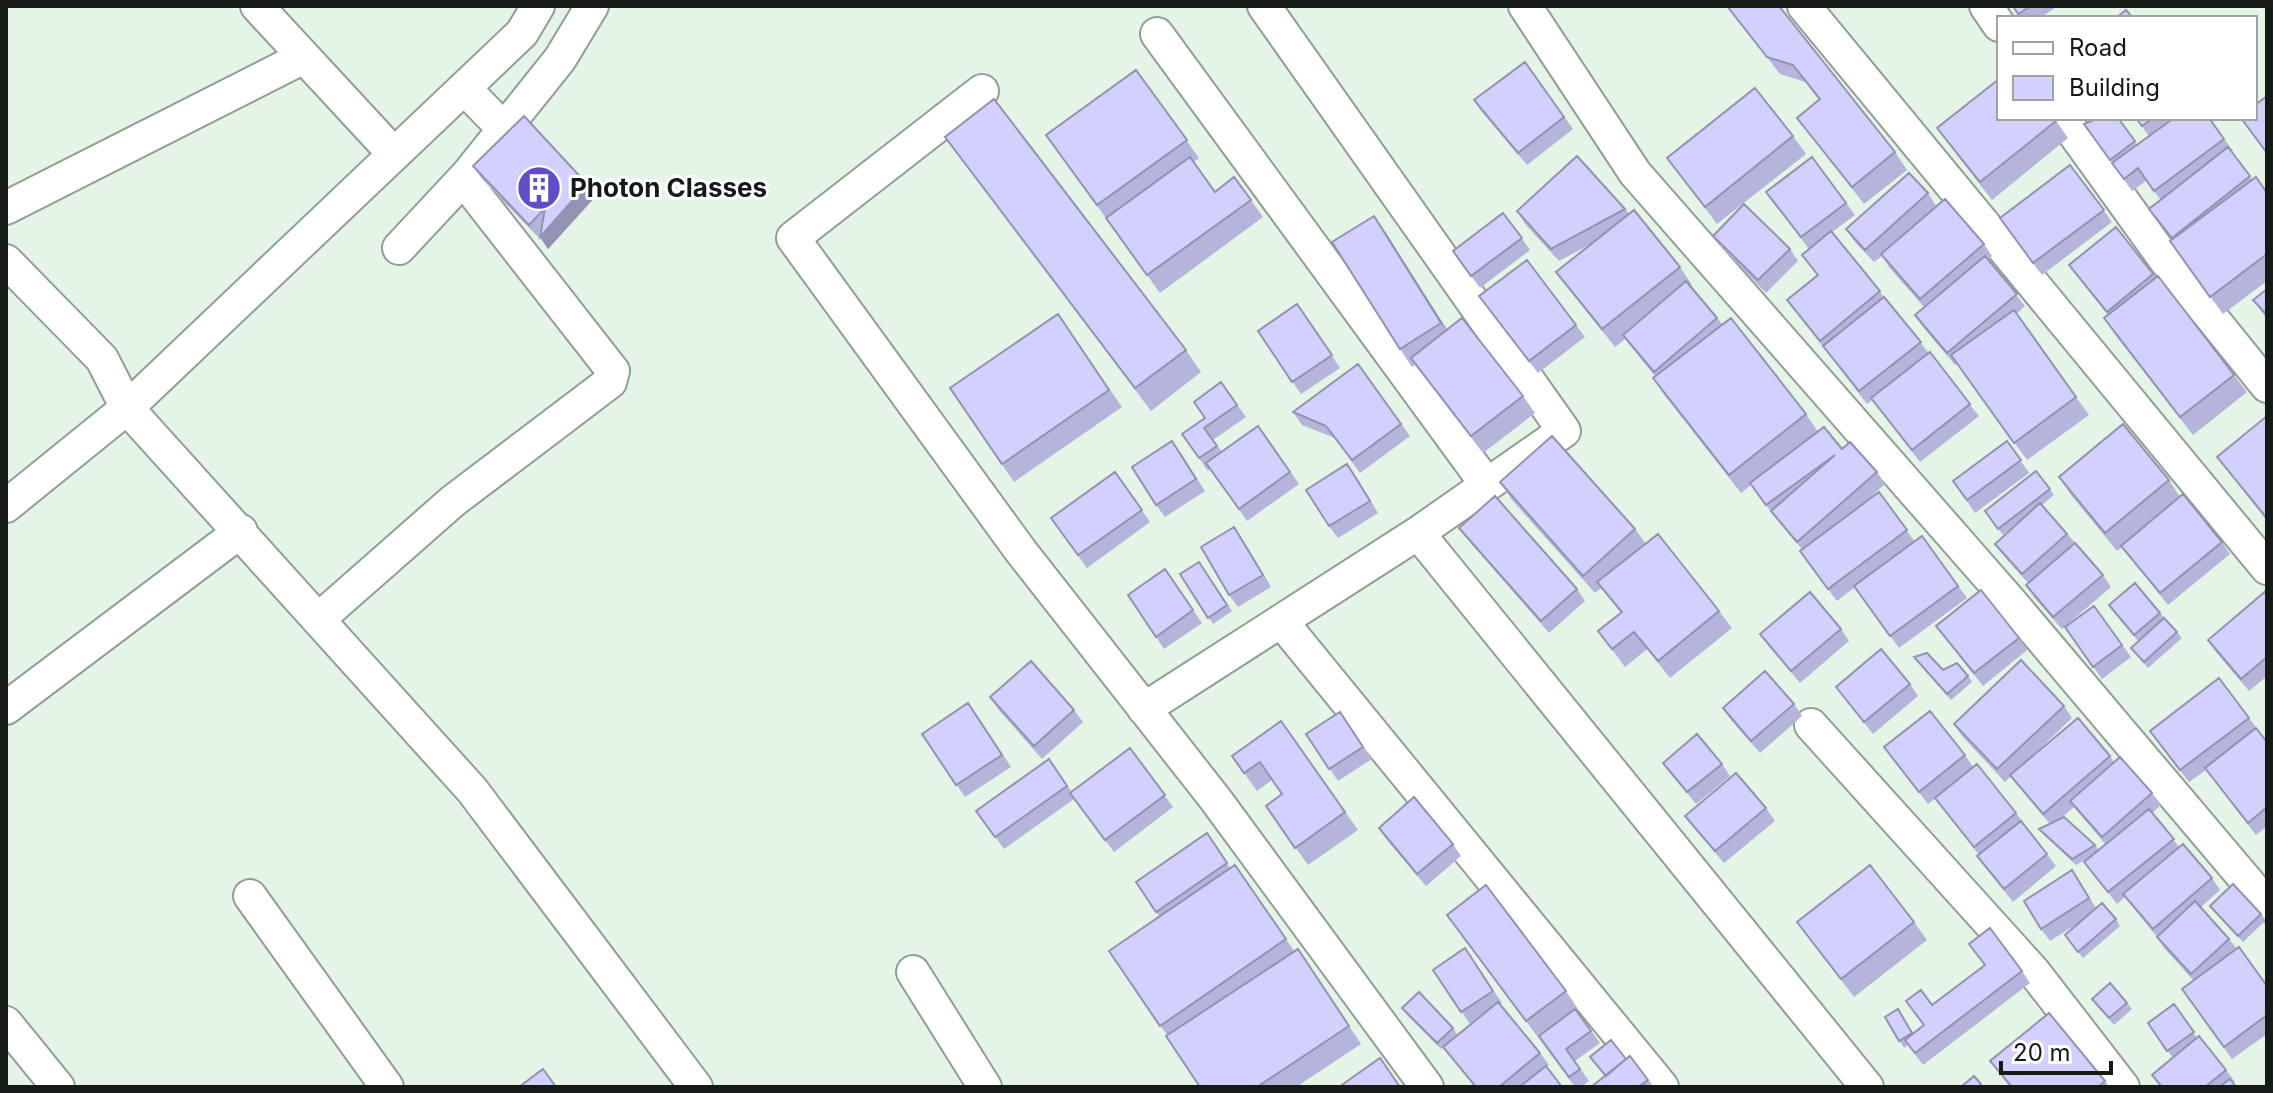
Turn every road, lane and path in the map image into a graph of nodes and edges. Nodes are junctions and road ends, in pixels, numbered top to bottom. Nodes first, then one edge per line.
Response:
1 (257, 6) edge
2 (592, 6) edge
3 (1264, 6) edge
4 (1525, 6) edge
5 (1804, 6) edge
6 (530, 20) edge
7 (1157, 34) dead end
8 (304, 57) junction
9 (560, 59) junction
10 (464, 88) junction
11 (982, 91) dead end
12 (2064, 120) edge
13 (504, 129) junction
14 (394, 154) junction
15 (468, 174) junction
16 (6, 208) edge
17 (399, 248) dead end
18 (6, 261) edge
19 (2267, 386) edge
20 (127, 408) junction
21 (1487, 485) junction
22 (6, 506) edge
23 (241, 531) junction
24 (1418, 533) junction
25 (2267, 568) edge
26 (320, 618) junction
27 (1281, 621) junction
28 (6, 708) edge
29 (1144, 709) junction
30 (1811, 725) dead end
31 (250, 896) dead end
32 (2267, 905) edge
33 (913, 972) dead end
34 (6, 1023) edge
35 (58, 1087) edge
36 (387, 1087) edge
37 (696, 1087) edge
38 (985, 1087) edge
39 (1427, 1087) edge
40 (1662, 1087) edge
41 (1867, 1087) edge
42 (2123, 1087) edge

1 - 8 street
2 - 9 street
3 - 21 street
4 - 32 street
5 - 25 street
6 - 9 street
6 - 10 street
7 - 21 street
8 - 14 street
8 - 16 street
9 - 13 street
10 - 13 street
10 - 14 street
11 - 29 street
12 - 19 street
13 - 15 street
14 - 20 street
15 - 17 street
15 - 26 street
18 - 20 street
20 - 22 street
20 - 23 street
21 - 24 street
23 - 26 street
23 - 28 street
24 - 27 street
24 - 41 street
26 - 37 street
27 - 29 street
27 - 40 street
29 - 39 street
30 - 42 street
31 - 36 street
33 - 38 street
34 - 35 street

